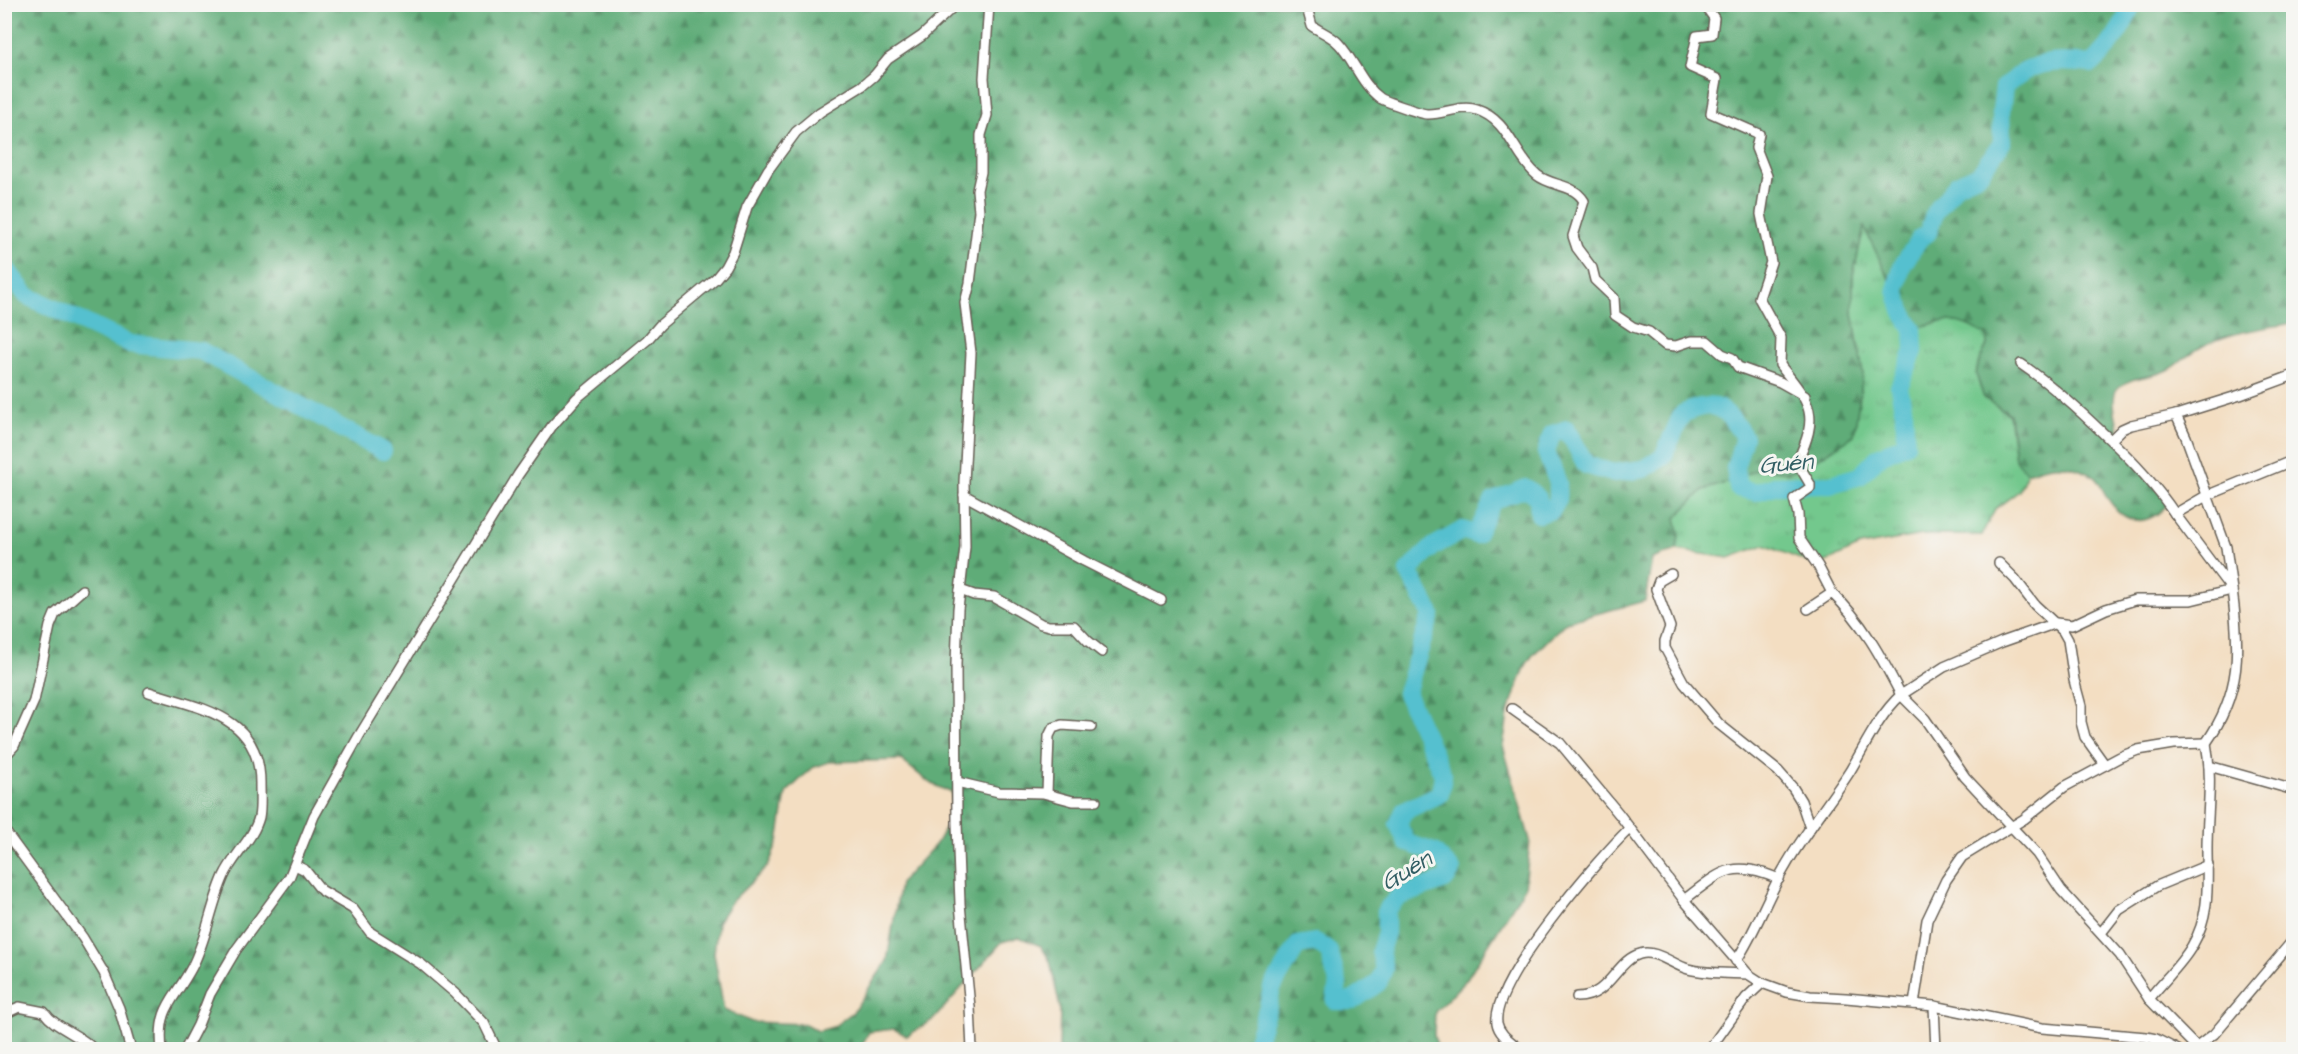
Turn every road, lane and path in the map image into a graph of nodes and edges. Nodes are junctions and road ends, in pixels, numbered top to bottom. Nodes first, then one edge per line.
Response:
1 (956, 4) edge
2 (989, 4) edge
3 (1306, 4) edge
4 (1704, 4) edge
5 (2021, 364) dead end
6 (2294, 375) edge
7 (1805, 396) junction
8 (2176, 415) junction
9 (2111, 440) junction
10 (2294, 460) edge
11 (964, 495) junction
12 (2206, 496) junction
13 (2175, 514) junction
14 (1999, 563) dead end
15 (1671, 574) dead end
16 (82, 590) dead end
17 (960, 590) junction
18 (2232, 590) junction
19 (1832, 593) junction
20 (1161, 600) dead end
21 (1808, 609) dead end
22 (2056, 623) junction
23 (1102, 652) dead end
24 (149, 692) dead end
25 (1901, 695) junction
26 (1512, 709) dead end
27 (1091, 727) dead end
28 (2206, 743) junction
29 (4, 757) edge
30 (2105, 765) junction
31 (2209, 766) junction
32 (957, 782) junction
33 (2294, 790) edge
34 (1047, 793) junction
35 (1096, 801) dead end
36 (2011, 826) junction
37 (1810, 828) junction
38 (1629, 829) junction
39 (4, 830) edge
40 (295, 865) junction
41 (2208, 865) junction
42 (1779, 879) junction
43 (1684, 900) junction
44 (2102, 933) junction
45 (2294, 939) edge
46 (1736, 961) junction
47 (1748, 974) junction
48 (1762, 983) junction
49 (1577, 997) dead end
50 (2150, 999) junction
51 (1914, 1004) junction
52 (1935, 1006) junction
53 (4, 1014) edge
54 (2196, 1049) edge
55 (94, 1050) edge
56 (131, 1050) edge
57 (162, 1050) edge
58 (185, 1050) edge
59 (497, 1050) edge
60 (972, 1050) edge
61 (1521, 1050) edge
62 (1708, 1050) edge
63 (1936, 1050) edge
64 (2178, 1050) edge

1 - 40 street
2 - 11 street
3 - 7 street
4 - 7 street
5 - 9 street
6 - 8 street
7 - 19 street
8 - 9 street
8 - 12 street
9 - 13 street
10 - 12 street
11 - 17 street
11 - 20 street
12 - 13 street
12 - 18 street
13 - 18 street
14 - 22 street
15 - 37 street
16 - 29 street
17 - 23 street
17 - 32 street
18 - 22 street
18 - 28 street
19 - 21 street
19 - 25 street
22 - 25 street
22 - 30 street
24 - 57 street
25 - 36 street
25 - 37 street
26 - 38 street
27 - 34 street
28 - 30 street
28 - 31 street
30 - 36 street
31 - 33 street
31 - 41 street
32 - 34 street
32 - 60 street
34 - 35 street
36 - 44 street
36 - 51 street
37 - 42 street
38 - 43 street
38 - 61 street
39 - 56 street
40 - 58 street
40 - 59 street
41 - 44 street
41 - 50 street
42 - 43 street
42 - 46 street
43 - 46 street
44 - 50 street
45 - 54 street
46 - 47 street
47 - 48 street
47 - 49 street
48 - 51 street
48 - 62 street
50 - 54 street
51 - 52 street
52 - 63 street
52 - 64 street
53 - 55 street

